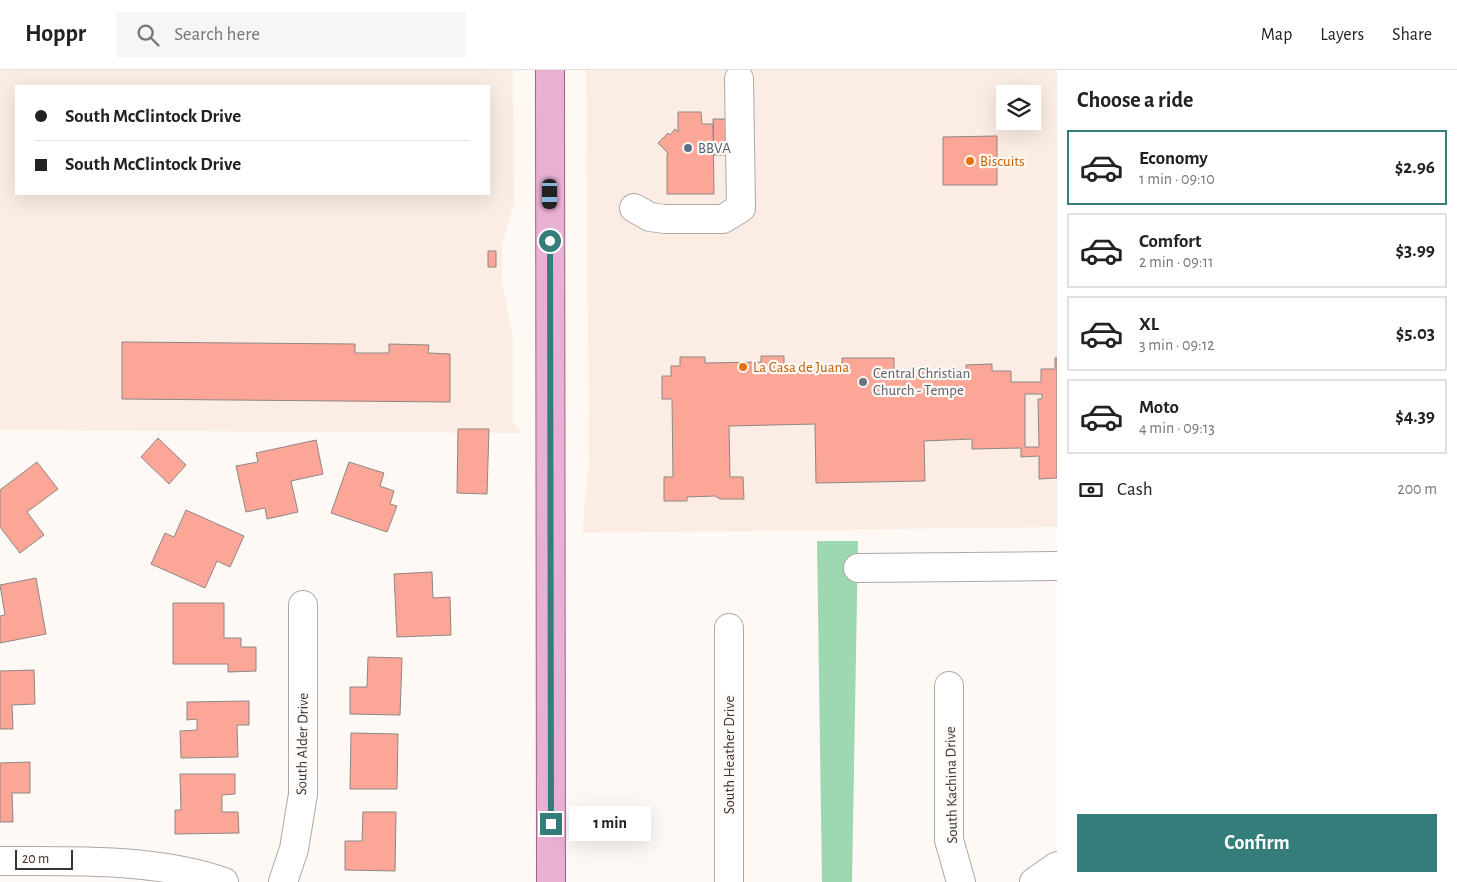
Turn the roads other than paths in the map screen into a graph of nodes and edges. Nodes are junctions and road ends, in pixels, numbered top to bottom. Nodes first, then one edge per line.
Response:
1 (550, 70) edge
2 (729, 79) dead end
3 (634, 208) dead end
4 (1057, 566) edge
5 (858, 568) dead end
6 (303, 605) dead end
7 (729, 628) dead end
8 (949, 686) dead end
9 (0, 861) edge
10 (1057, 866) edge
11 (224, 882) edge
12 (283, 882) edge
13 (552, 882) edge
14 (729, 882) edge
15 (961, 882) edge
16 (1034, 882) edge

1 - 13 main road
2 - 3 street
4 - 5 street
6 - 12 street, South Alder Drive
7 - 14 street, South Heather Drive
8 - 15 street, South Kachina Drive
9 - 11 street
10 - 16 street

